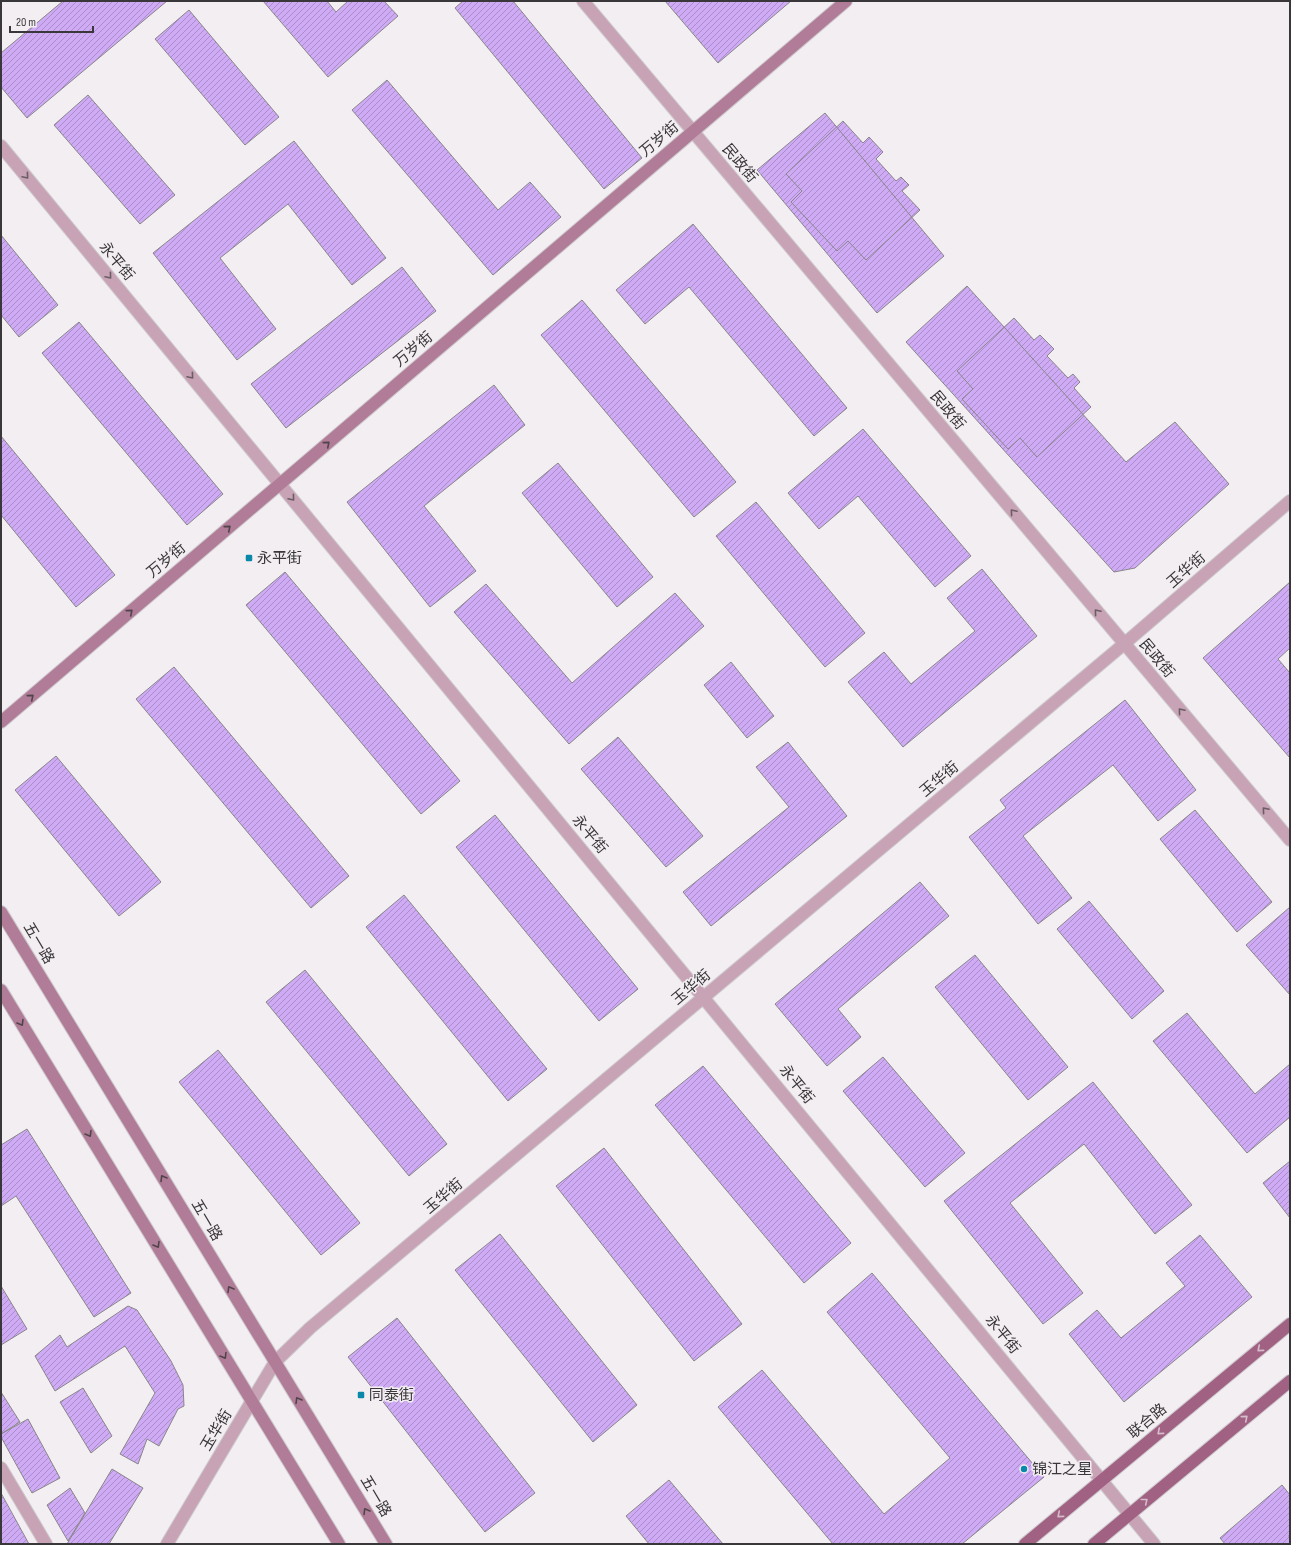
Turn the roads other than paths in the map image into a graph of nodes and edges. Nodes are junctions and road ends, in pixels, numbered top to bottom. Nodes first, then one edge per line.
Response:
1 (583, 1) edge
2 (846, 1) edge
3 (693, 132) junction
4 (1, 146) edge
5 (280, 484) junction
6 (1290, 501) edge
7 (1124, 644) junction
8 (1, 722) edge
9 (1290, 840) edge
10 (1, 912) edge
11 (1, 990) edge
12 (704, 997) junction
13 (1290, 1324) edge
14 (275, 1362) junction
15 (1290, 1381) edge
16 (252, 1401) junction
17 (1, 1468) edge
18 (1102, 1480) junction
19 (1130, 1514) junction
20 (46, 1544) edge
21 (167, 1544) edge
22 (339, 1544) edge
23 (386, 1544) edge
24 (1025, 1544) edge
25 (1094, 1544) edge
26 (1154, 1544) edge

1 - 3 street, 民政街
2 - 3 main road, 万岁街
5 -> 3 main road, 万岁街
7 -> 3 street, 民政街
4 -> 5 street, 永平街
8 -> 5 main road, 万岁街
5 -> 12 street, 永平街
6 - 7 street, 玉华街
9 -> 7 street, 民政街
7 - 12 street, 玉华街
14 -> 10 main road, 五一路
11 -> 16 main road
12 - 14 street, 玉华街
12 - 18 street, 永平街
13 -> 18 main road, 联合路
14 - 16 street, 玉华街
23 -> 14 main road, 五一路
19 -> 15 main road
16 - 21 street, 玉华街
16 - 22 main road
17 - 20 street
18 - 19 street, 永平街
18 -> 24 main road, 联合路
19 - 25 main road
19 - 26 street, 永平街

